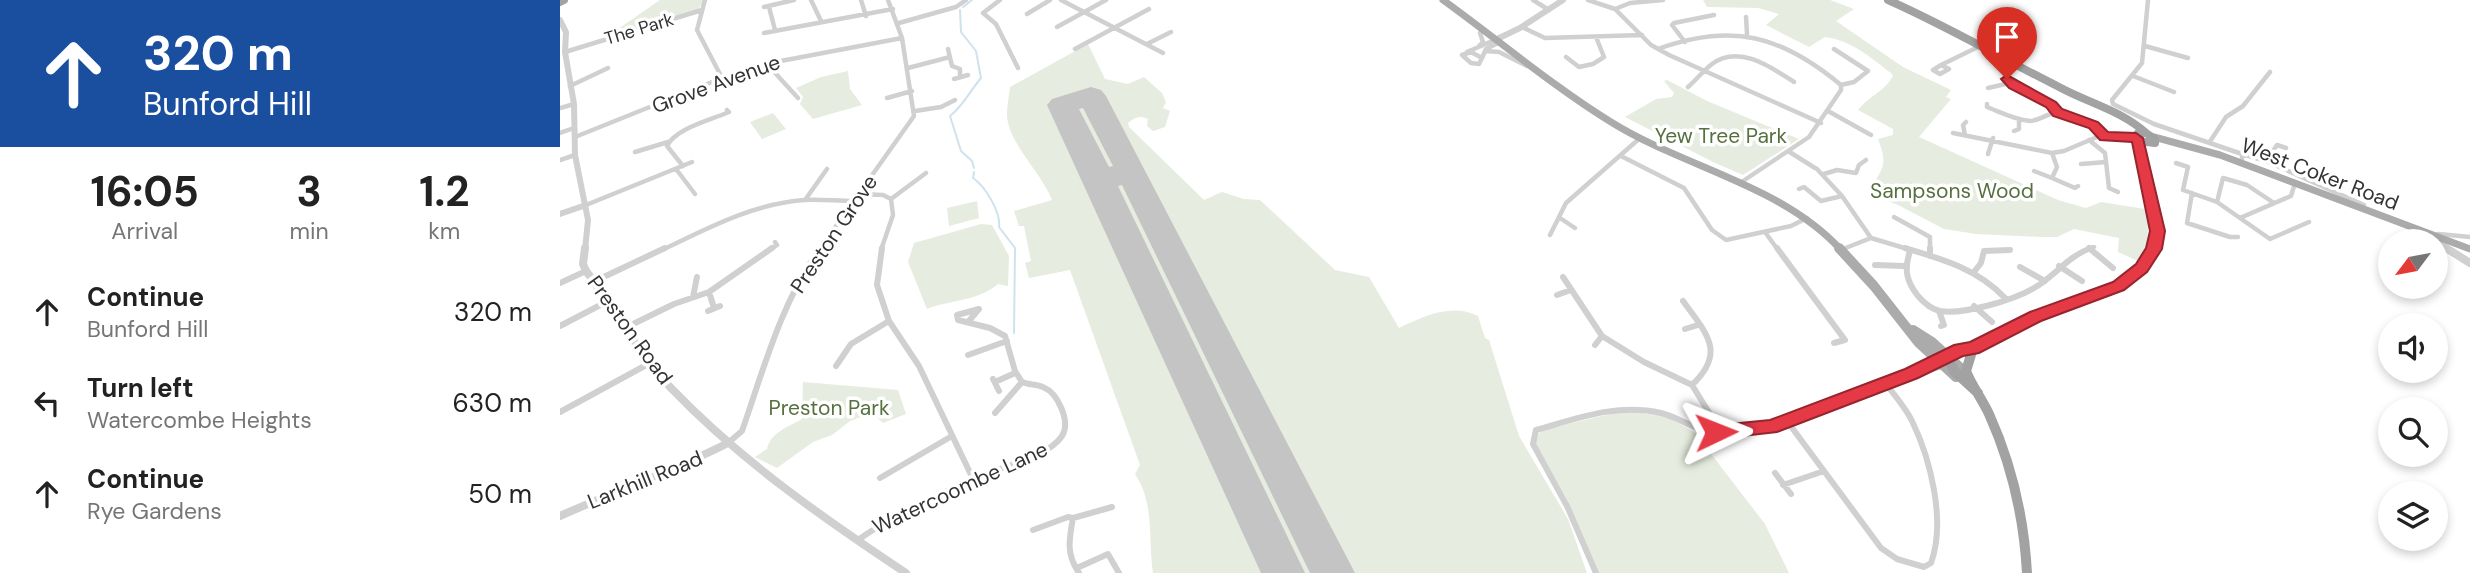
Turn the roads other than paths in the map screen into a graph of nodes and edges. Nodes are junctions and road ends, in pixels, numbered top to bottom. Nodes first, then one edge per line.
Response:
1 (705, 0) edge
2 (794, 0) edge
3 (811, 0) edge
4 (861, 0) edge
5 (888, 0) edge
6 (966, 0) edge
7 (1000, 0) edge
8 (1050, 0) edge
9 (1061, 0) edge
10 (1105, 0) edge
11 (1534, 0) edge
12 (1563, 0) edge
13 (1588, 0) edge
14 (1662, 0) edge
15 (1888, 0) edge
16 (2148, 0) edge
17 (1445, 1) edge
18 (1904, 3) edge
19 (893, 9) junction
20 (1149, 9) dead end
21 (1615, 9) junction
22 (702, 10) junction
23 (1549, 10) junction
24 (1086, 11) junction
25 (1027, 13) dead end
26 (1714, 15) dead end
27 (866, 16) junction
28 (1746, 17) dead end
29 (560, 20) edge
30 (821, 21) junction
31 (899, 23) junction
32 (1057, 27) dead end
33 (1117, 27) junction
34 (1522, 27) junction
35 (775, 30) junction
36 (1171, 32) dead end
37 (764, 33) dead end
38 (1480, 33) junction
39 (1747, 34) junction
40 (1642, 35) junction
41 (1596, 37) junction
42 (902, 38) junction
43 (1497, 41) junction
44 (1685, 42) junction
45 (1147, 44) junction
46 (1983, 45) junction
47 (2145, 46) junction
48 (1477, 48) junction
49 (1834, 48) dead end
50 (947, 49) dead end
51 (1658, 49) junction
52 (1075, 50) dead end
53 (565, 52) junction
54 (1466, 52) junction
55 (1163, 53) dead end
56 (1483, 55) junction
57 (950, 57) junction
58 (1569, 58) dead end
59 (2188, 58) dead end
60 (766, 64) junction
61 (1941, 65) dead end
62 (1527, 66) junction
63 (608, 68) dead end
64 (908, 68) junction
65 (1018, 68) dead end
66 (1705, 71) junction
67 (2270, 72) dead end
68 (968, 75) dead end
69 (1545, 76) junction
70 (2133, 76) junction
71 (960, 77) junction
72 (722, 78) junction
73 (954, 79) dead end
74 (1794, 82) dead end
75 (1841, 85) junction
76 (570, 86) junction
77 (1688, 87) dead end
78 (1992, 89) dead end
79 (912, 91) junction
80 (2174, 92) dead end
81 (798, 97) dead end
82 (887, 98) dead end
83 (955, 100) dead end
84 (574, 104) junction
85 (2113, 104) joint
86 (1986, 107) dead end
87 (560, 108) edge
88 (730, 111) dead end
89 (915, 111) junction
90 (1828, 111) junction
91 (2058, 113) junction
92 (2019, 119) junction
93 (1821, 123) junction
94 (1962, 124) dead end
95 (574, 128) junction
96 (2018, 132) dead end
97 (560, 133) edge
98 (1871, 135) dead end
99 (1955, 135) dead end
100 (1965, 135) junction
101 (575, 137) junction
102 (2105, 137) junction
103 (1640, 138) junction
104 (1993, 138) junction
105 (2147, 139) junction
106 (2089, 140) junction
107 (667, 142) junction
108 (2209, 143) junction
109 (2286, 148) dead end
110 (1986, 150) dead end
111 (1788, 151) junction
112 (635, 152) dead end
113 (2052, 153) junction
114 (575, 155) junction
115 (1620, 156) junction
116 (2242, 158) junction
117 (560, 160) edge
118 (1866, 160) dead end
119 (2266, 161) junction
120 (692, 162) dead end
121 (2106, 162) junction
122 (2176, 163) dead end
123 (2081, 164) dead end
124 (683, 166) junction
125 (676, 169) junction
126 (827, 169) dead end
127 (2034, 171) dead end
128 (926, 173) dead end
129 (1824, 174) junction
130 (2052, 178) junction
131 (1740, 183) junction
132 (2295, 183) junction
133 (1804, 187) dead end
134 (2076, 189) dead end
135 (2118, 192) dead end
136 (2192, 193) junction
137 (695, 194) dead end
138 (859, 194) junction
139 (1842, 196) junction
140 (891, 199) junction
141 (805, 200) junction
142 (853, 201) junction
143 (2217, 202) junction
144 (2274, 203) junction
145 (586, 205) junction
146 (2364, 205) dead end
147 (560, 214) edge
148 (1894, 217) dead end
149 (1559, 218) junction
150 (1807, 218) junction
151 (2240, 218) junction
152 (2309, 222) dead end
153 (1575, 228) dead end
154 (2416, 229) edge
155 (1765, 232) junction
156 (1550, 235) dead end
157 (2448, 235) edge
158 (2238, 237) dead end
159 (2470, 237) edge
160 (1871, 239) junction
161 (2448, 241) edge
162 (778, 245) dead end
163 (2092, 248) joint
164 (2470, 248) edge
165 (1843, 249) junction
166 (2448, 249) edge
167 (2010, 250) dead end
168 (1910, 251) junction
169 (1930, 256) junction
170 (2470, 263) edge
171 (1875, 265) dead end
172 (1904, 266) junction
173 (2059, 266) junction
174 (2020, 267) dead end
175 (2113, 268) dead end
176 (586, 271) junction
177 (1974, 272) junction
178 (697, 277) dead end
179 (1563, 277) dead end
180 (2045, 281) junction
181 (2082, 281) dead end
182 (593, 282) junction
183 (560, 283) edge
184 (1571, 290) junction
185 (709, 292) junction
186 (1557, 295) dead end
187 (694, 297) junction
188 (2005, 298) junction
189 (608, 301) junction
190 (1683, 302) dead end
191 (1975, 306) junction
192 (714, 308) dead end
193 (1939, 311) junction
194 (889, 321) junction
195 (968, 322) dead end
196 (1992, 323) dead end
197 (1698, 325) junction
198 (560, 326) edge
199 (1945, 326) dead end
200 (627, 327) junction
201 (1908, 327) junction
202 (1685, 329) dead end
203 (1602, 336) junction
204 (1007, 341) junction
205 (1834, 343) dead end
206 (1595, 345) dead end
207 (979, 351) junction
208 (1970, 354) junction
209 (968, 355) dead end
210 (982, 359) dead end
211 (1945, 361) junction
212 (650, 363) junction
213 (836, 366) dead end
214 (1016, 373) junction
215 (1965, 378) junction
216 (1022, 382) junction
217 (1884, 383) junction
218 (1692, 385) junction
219 (999, 391) dead end
220 (560, 412) edge
221 (995, 413) dead end
222 (1787, 421) junction
223 (1716, 432) junction
224 (953, 436) junction
225 (729, 443) junction
226 (1824, 471) junction
227 (1775, 473) dead end
228 (880, 478) dead end
229 (973, 479) junction
230 (1783, 485) junction
231 (1791, 494) dead end
232 (1112, 507) dead end
233 (560, 516) edge
234 (1073, 518) junction
235 (1033, 530) dead end
236 (858, 540) junction
237 (1078, 570) edge
238 (1925, 570) edge
239 (906, 573) edge
240 (1119, 573) edge
241 (1596, 573) edge
242 (2027, 573) edge

1 - 22 street, The Park
2 - 35 street
3 - 30 street
4 - 27 street
5 - 19 street
6 - 31 street
7 - 65 street
8 - 25 street
9 - 24 street
10 - 24 street
11 - 23 street
12 - 23 street
13 - 21 street
14 - 21 street
15 - 18 highway
16 - 47 street
17 - 38 main road
17 - 43 main road
18 - 46 highway
19 - 27 street
19 - 31 street
20 - 33 street
21 - 40 street
22 - 53 street, The Park
22 - 72 street
23 - 34 street
24 - 32 street
24 - 33 street
26 - 44 street
27 - 30 street
28 - 39 street
29 - 53 street, Preston Road
30 - 35 street
31 - 42 street
33 - 45 street
33 - 52 street
34 - 41 street
34 - 43 street
35 - 37 street
36 - 45 street
38 - 43 main road
38 - 48 street
39 - 44 street
39 - 75 street
40 - 41 street
40 - 51 street
41 - 58 street
42 - 60 street, Grove Avenue
42 - 64 street
43 - 48 street
43 - 56 street
43 - 62 main road
43 - 69 main road
44 - 51 street
45 - 55 street
46 - 61 street
46 - 105 highway
47 - 59 street
47 - 70 street
48 - 54 street
49 - 75 street
50 - 57 street
51 - 66 street
53 - 76 street, Preston Road
54 - 56 street
54 - 56 street
56 - 62 street
57 - 64 street
57 - 71 street
60 - 72 street, Grove Avenue
60 - 81 street
62 - 69 main road
63 - 76 street
64 - 79 street
66 - 74 street
66 - 77 street
66 - 93 street
67 - 108 street
68 - 71 street
69 - 103 main road
70 - 80 street
70 - 85 street
71 - 73 street
72 - 101 street, Grove Avenue
75 - 90 street
76 - 84 street, Preston Road
78 - 91 street
79 - 82 street
79 - 89 street
83 - 89 street
84 - 87 street
84 - 95 street, Preston Road
85 - 108 street
86 - 92 street
88 - 107 street
89 - 138 street, Preston Grove
90 - 93 street
90 - 98 street
91 - 92 street
91 - 102 street
92 - 96 street
93 - 111 street
94 - 100 street
95 - 97 street
95 - 101 street, Preston Road
99 - 100 street
100 - 104 street
101 - 114 street, Preston Road
102 - 105 street
102 - 106 street
103 - 115 street
103 - 131 main road
104 - 110 street
104 - 113 street
105 - 116 main road, West Coker Road
105 - 208 highway
106 - 113 street
106 - 121 street
107 - 112 street
107 - 124 street
108 - 116 street
109 - 119 street
111 - 129 street
111 - 131 street
113 - 130 street
114 - 117 street
114 - 145 street, Preston Road
115 - 149 street
115 - 155 street
116 - 119 street
116 - 132 main road, West Coker Road
118 - 129 street
119 - 146 street
120 - 124 street
121 - 123 street
121 - 135 street
122 - 136 street
124 - 125 street
125 - 137 street
125 - 145 street
126 - 141 street
127 - 130 street
128 - 140 street
129 - 139 street
130 - 134 street
131 - 150 main road
132 - 144 street
132 - 154 main road, West Coker Road
133 - 139 street
136 - 143 street
136 - 158 street
138 - 140 street
138 - 142 street, Preston Grove
139 - 160 street
140 - 194 street
141 - 142 street
141 - 182 street
142 - 225 street, Preston Grove
143 - 144 street
143 - 151 street
144 - 151 street
145 - 147 street
145 - 176 street, Preston Road
148 - 169 street
149 - 153 street
149 - 156 street
150 - 155 street
150 - 165 main road
151 - 152 street
155 - 205 street
157 - 159 street
160 - 165 street
160 - 168 street
161 - 164 main road, West Coker Road
162 - 185 street
163 - 173 street
163 - 175 street
165 - 201 main road
166 - 170 street
167 - 177 street
168 - 169 street
168 - 172 street
169 - 177 street
171 - 172 street
172 - 193 street
173 - 180 street
173 - 181 street
174 - 180 street
176 - 182 street, Preston Road
176 - 183 street
177 - 188 street
178 - 187 street
179 - 184 street
180 - 188 street
182 - 189 street, Preston Road
184 - 186 street
184 - 203 street
185 - 187 street
185 - 192 street
187 - 200 street
188 - 191 street
189 - 198 street
189 - 200 street, Preston Road
190 - 197 street
191 - 193 street
191 - 196 street
193 - 199 street
194 - 213 street
194 - 224 street
195 - 204 street
197 - 202 street
197 - 218 street
200 - 212 street, Preston Road
201 - 211 main road
201 - 211 main road
203 - 206 street
203 - 218 street
204 - 207 street
204 - 214 street
207 - 209 street
207 - 210 street
208 - 211 highway
208 - 215 highway
211 - 215 highway
211 - 217 street
212 - 220 street
212 - 225 street, Preston Road
214 - 216 street
214 - 219 street
215 - 242 highway
216 - 221 street
216 - 229 street, Watercoombe Lane
217 - 222 street
217 - 238 street
218 - 223 street
222 - 223 street
222 - 226 street
223 - 241 street
224 - 228 street
224 - 229 street
225 - 233 street, Larkhill Road
225 - 236 street, Preston Road
226 - 230 street
226 - 238 street
227 - 230 street
229 - 236 street, Watercoombe Lane
230 - 231 street
232 - 234 street
234 - 235 street
234 - 237 street
236 - 239 street, Preston Road
237 - 240 street

